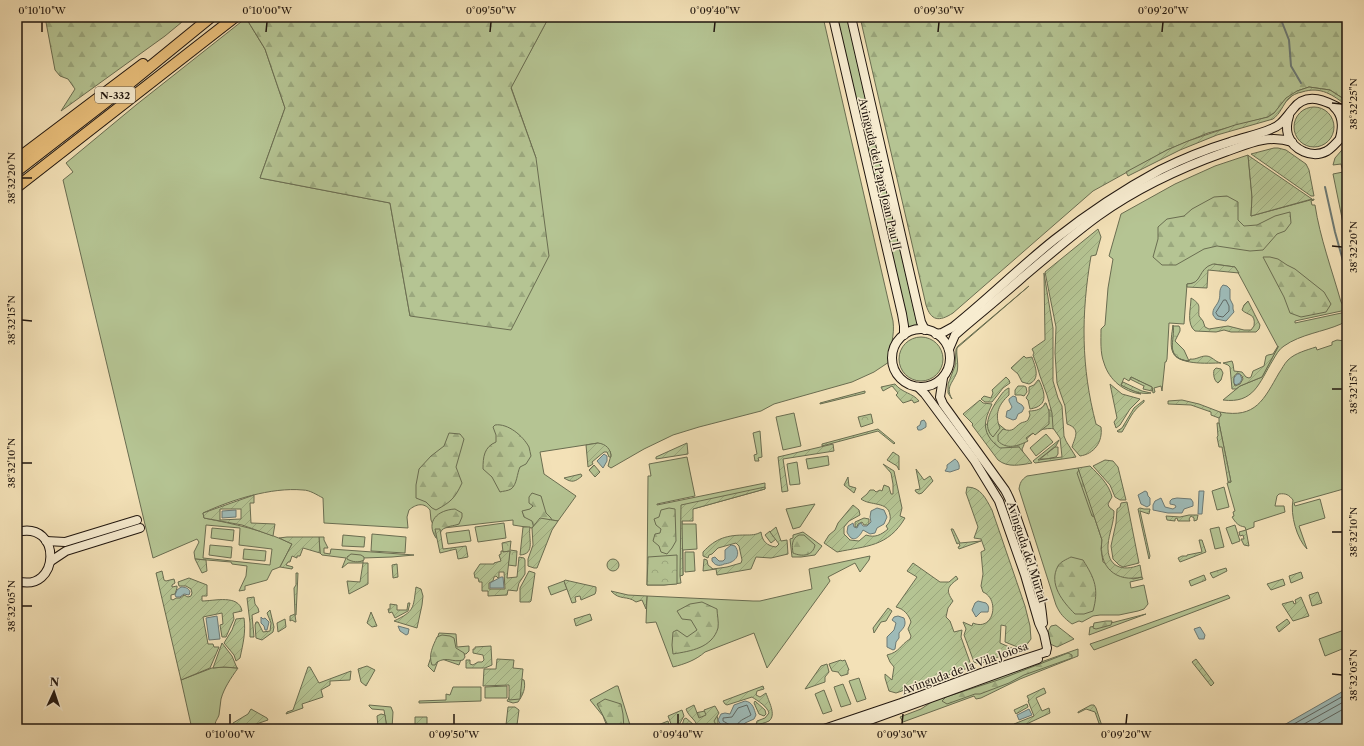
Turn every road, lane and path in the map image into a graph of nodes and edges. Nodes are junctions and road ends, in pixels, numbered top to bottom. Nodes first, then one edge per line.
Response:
1 (211, 17) edge
2 (235, 17) edge
3 (833, 17) edge
4 (851, 17) edge
5 (1330, 103) junction
6 (1347, 112) edge
7 (1289, 116) junction
8 (1347, 131) edge
9 (1339, 139) junction
10 (1292, 142) junction
11 (17, 160) edge
12 (17, 171) edge
13 (17, 187) edge
14 (925, 330) junction
15 (936, 334) junction
16 (904, 335) junction
17 (948, 349) junction
18 (943, 378) junction
19 (918, 387) junction
20 (17, 532) edge
21 (46, 541) junction
22 (51, 561) junction
23 (17, 581) edge
24 (1044, 634) junction
25 (1046, 652) junction
26 (824, 729) edge
27 (845, 729) edge

1 - 11 highway
1 - 12 highway, N-332
2 - 13 highway, N-332
3 - 16 main road, Avinguda del Papa Joan Pau II
4 - 14 main road, Avinguda del Papa Joan Pau II
5 - 6 main road
5 - 7 main road
5 - 9 main road
7 - 10 main road
7 - 15 main road
8 - 9 main road
9 - 10 main road
10 - 17 main road
14 - 15 main road
14 - 16 main road
15 - 17 main road
16 - 19 main road
17 - 18 main road
18 - 19 main road
18 - 24 main road, Avinguda del Murtal
19 - 24 main road, Avinguda del Murtal
20 - 21 main road
21 - 22 main road
21 - 22 main road
22 - 23 main road
24 - 25 main road, Avinguda del Murtal
25 - 26 main road, Avinguda de la Vila Joiosa
25 - 27 main road, Avinguda de la Vila Joiosa

